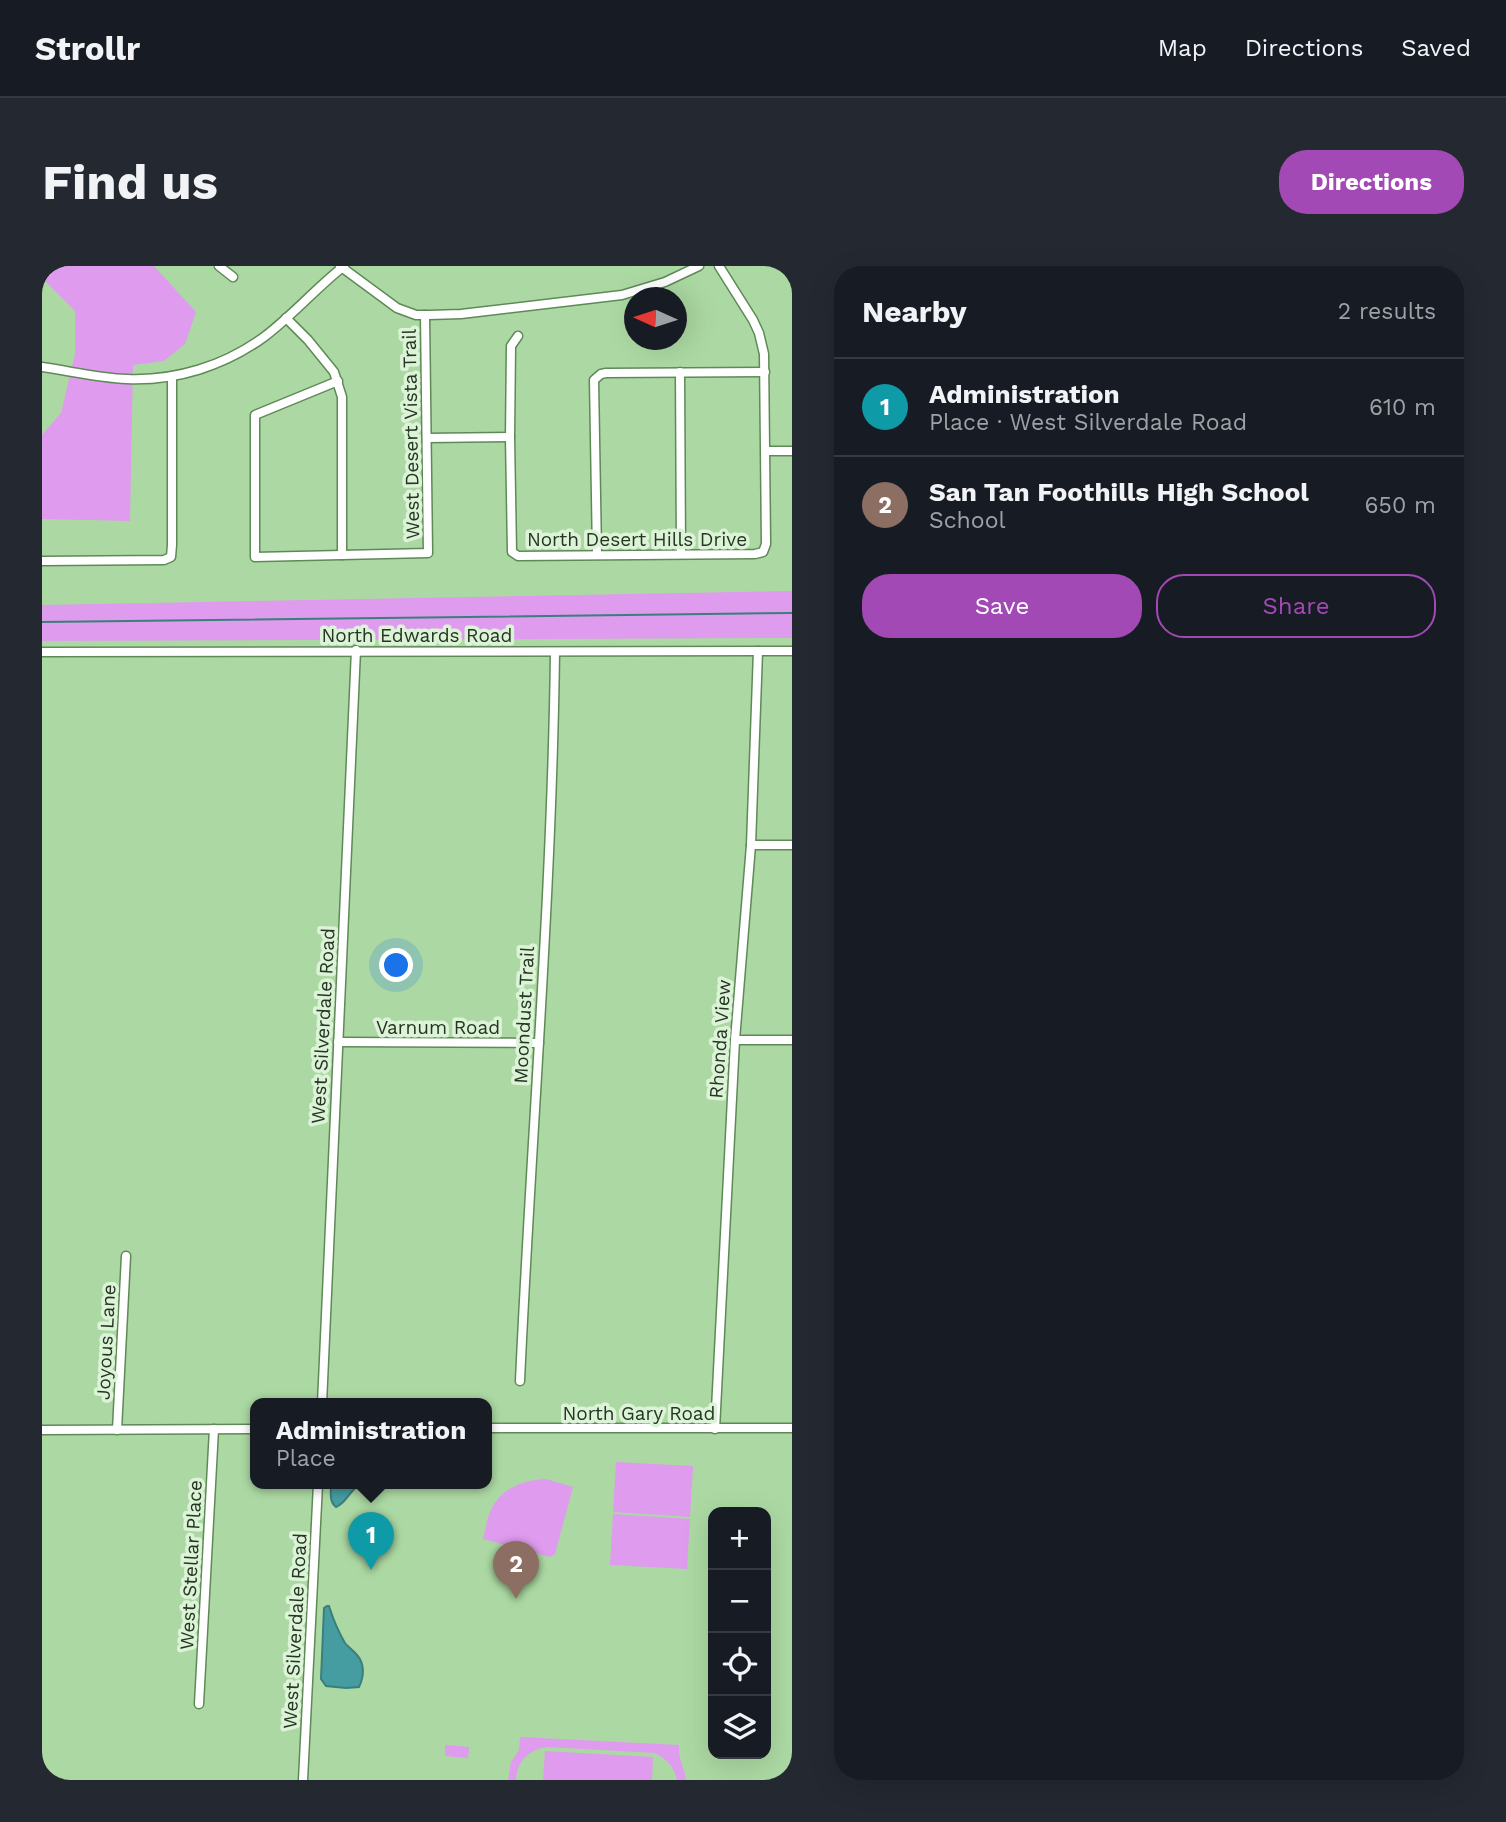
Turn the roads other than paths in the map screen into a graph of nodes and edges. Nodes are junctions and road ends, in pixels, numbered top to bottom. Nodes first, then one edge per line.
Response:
1 (219, 266) edge
2 (699, 266) edge
3 (719, 266) edge
4 (342, 267) edge
5 (233, 277) dead end
6 (425, 315) junction
7 (286, 318) junction
8 (518, 336) dead end
9 (42, 367) edge
10 (680, 372) junction
11 (765, 372) junction
12 (172, 377) junction
13 (338, 381) junction
14 (510, 437) junction
15 (427, 438) junction
16 (766, 451) junction
17 (792, 451) edge
18 (597, 554) junction
19 (681, 554) junction
20 (342, 555) junction
21 (42, 561) edge
22 (356, 650) junction
23 (758, 651) junction
24 (792, 651) edge
25 (42, 652) edge
26 (555, 652) junction
27 (751, 845) junction
28 (792, 845) edge
29 (735, 1040) junction
30 (792, 1040) edge
31 (338, 1042) junction
32 (539, 1043) junction
33 (126, 1256) dead end
34 (520, 1381) dead end
35 (322, 1398) edge
36 (492, 1428) edge
37 (792, 1428) edge
38 (214, 1429) junction
39 (250, 1429) edge
40 (715, 1429) junction
41 (42, 1430) edge
42 (117, 1430) junction
43 (318, 1489) edge
44 (199, 1704) dead end
45 (303, 1780) edge

1 - 5 street
2 - 6 street
3 - 11 street
4 - 6 street
4 - 7 street
6 - 15 street, West Desert Vista Trail
7 - 12 street
7 - 13 street
8 - 14 street
9 - 12 street
10 - 11 street
10 - 18 street
10 - 19 street
11 - 16 street
12 - 21 street
13 - 20 street
13 - 20 street
14 - 15 street
14 - 18 street, North Desert Hills Drive
15 - 20 street, West Desert Vista Trail
16 - 17 street
16 - 19 street, North Desert Hills Drive
18 - 19 street, North Desert Hills Drive
22 - 25 street, North Edwards Road
22 - 26 street, North Edwards Road
22 - 31 street, West Silverdale Road
23 - 24 street, North Edwards Road
23 - 26 street, North Edwards Road
23 - 27 street, Rhonda View
26 - 32 street, Moondust Trail
27 - 28 street
27 - 29 street, Rhonda View
29 - 30 street
29 - 40 street, Rhonda View
31 - 32 street, Varnum Road
31 - 35 street, West Silverdale Road
32 - 34 street, Moondust Trail
33 - 42 street, Joyous Lane
36 - 40 street, North Gary Road
37 - 40 street, North Gary Road
38 - 39 street
38 - 42 street
38 - 44 street, West Stellar Place
41 - 42 street
43 - 45 street, West Silverdale Road

